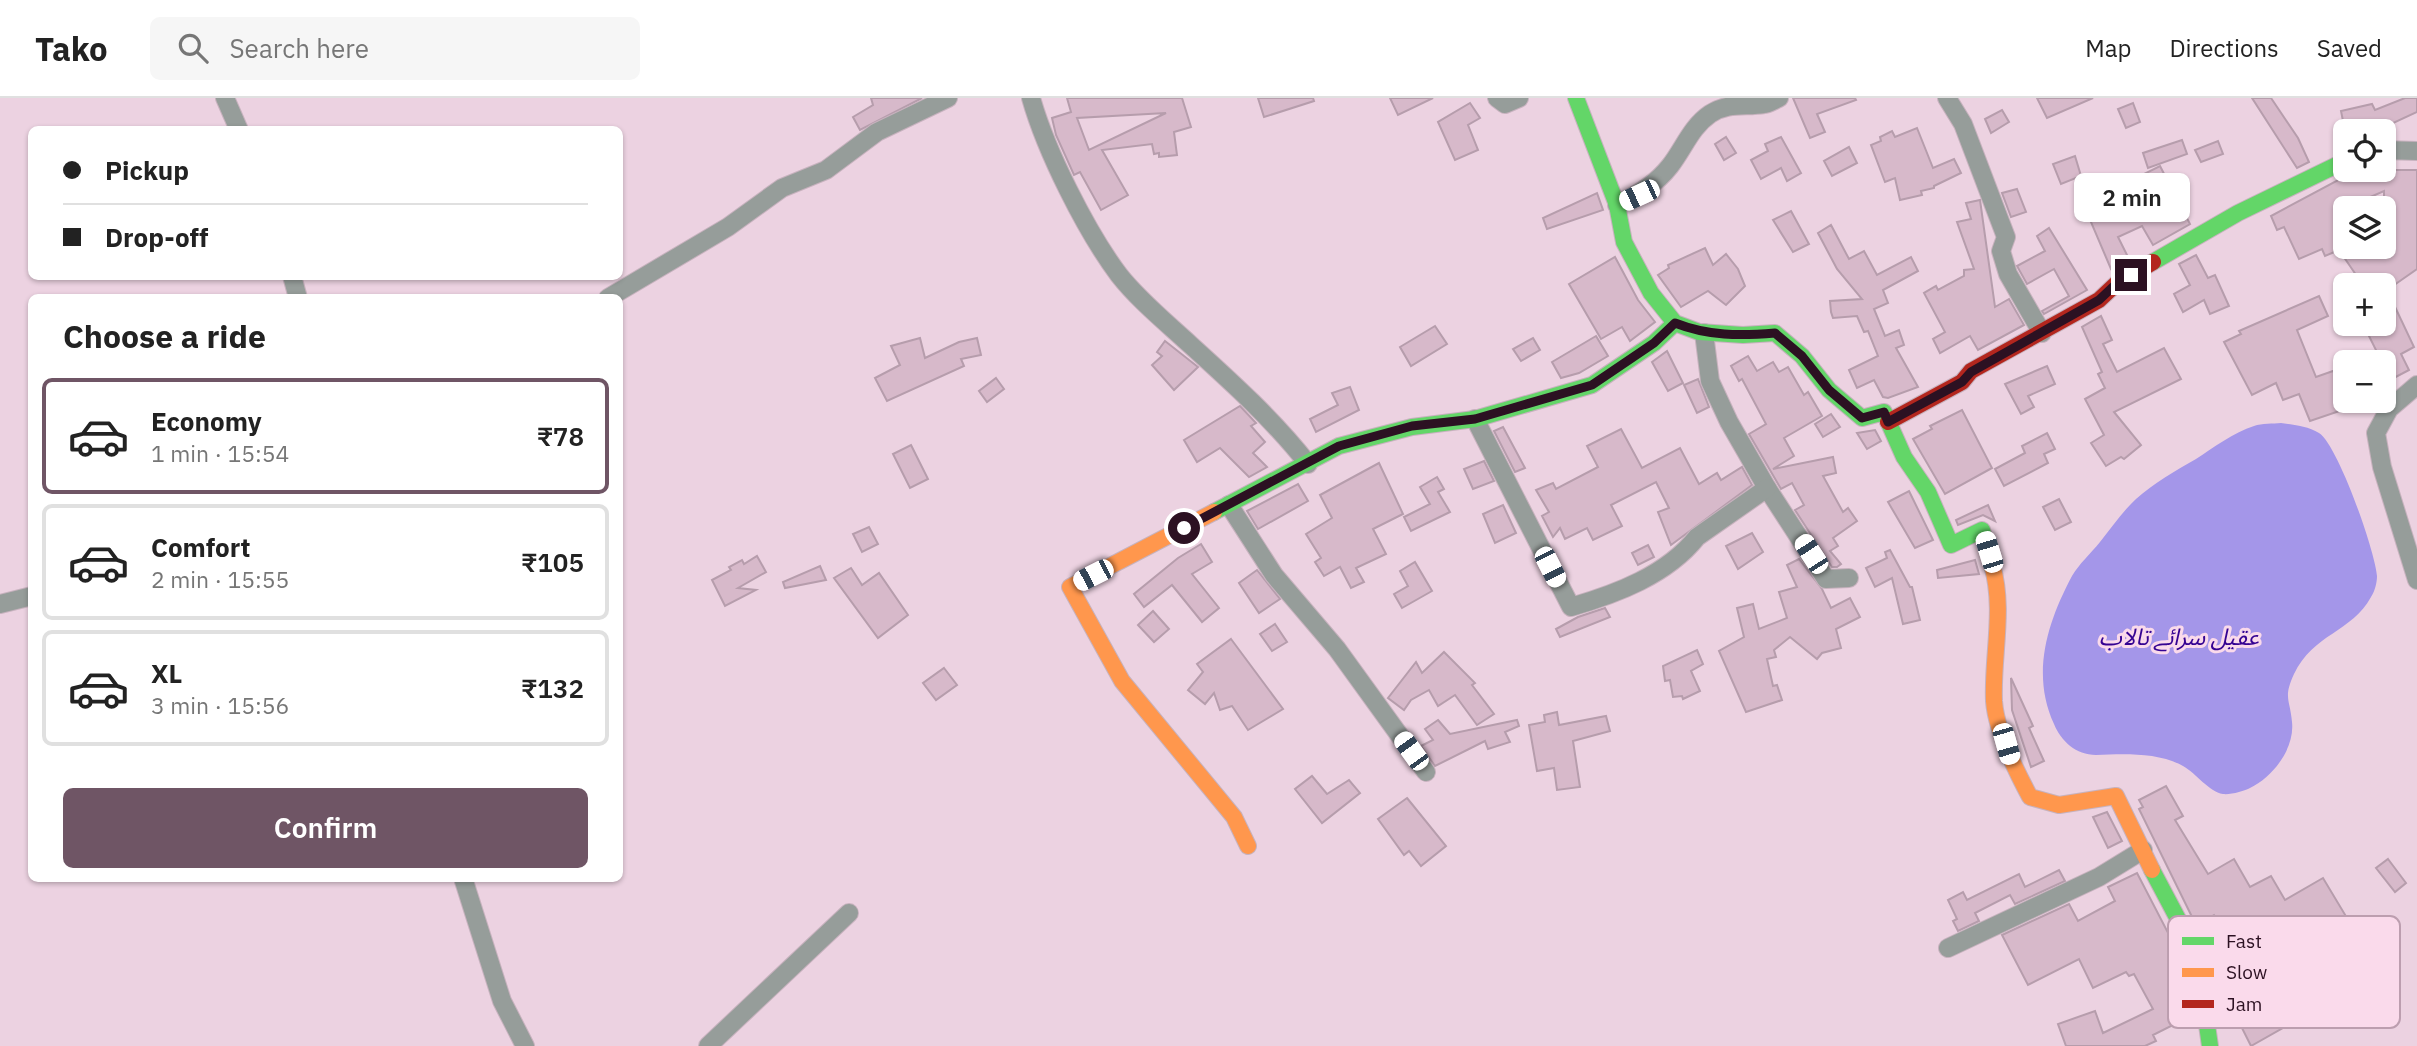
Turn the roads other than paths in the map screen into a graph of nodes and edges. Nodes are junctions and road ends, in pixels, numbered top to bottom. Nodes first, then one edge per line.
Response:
1 (225, 98) edge
2 (948, 98) edge
3 (1031, 98) edge
4 (1497, 98) edge
5 (1519, 98) edge
6 (1576, 98) edge
7 (1779, 98) edge
8 (1947, 98) edge
9 (237, 126) edge
10 (2396, 150) edge
11 (2417, 151) edge
12 (2333, 166) edge
13 (1617, 205) junction
14 (615, 294) edge
15 (1675, 323) junction
16 (1704, 333) junction
17 (2042, 333) junction
18 (2417, 385) edge
19 (1475, 419) junction
20 (1888, 422) junction
21 (1308, 464) junction
22 (1767, 488) junction
23 (1229, 505) junction
24 (1849, 578) dead end
25 (2417, 580) edge
26 (28, 597) edge
27 (0, 604) edge
28 (1426, 772) dead end
29 (1248, 846) dead end
30 (2143, 850) junction
31 (464, 882) edge
32 (849, 913) dead end
33 (2177, 916) edge
34 (1948, 948) dead end
35 (2207, 1028) edge
36 (525, 1046) edge
37 (708, 1046) edge
38 (2210, 1046) edge

1 - 9 street
2 - 14 street
3 - 21 street
4 - 5 street
6 - 13 street
7 - 13 street
8 - 17 street
10 - 11 street
12 - 17 street
13 - 15 street
15 - 16 street
15 - 19 street
16 - 20 street
16 - 22 street
17 - 20 street
18 - 25 street
19 - 21 street
19 - 22 street
20 - 30 street
21 - 23 street
22 - 24 street
23 - 28 street
23 - 29 street
26 - 27 street
30 - 33 street
30 - 34 street
31 - 36 street
32 - 37 street
35 - 38 street

